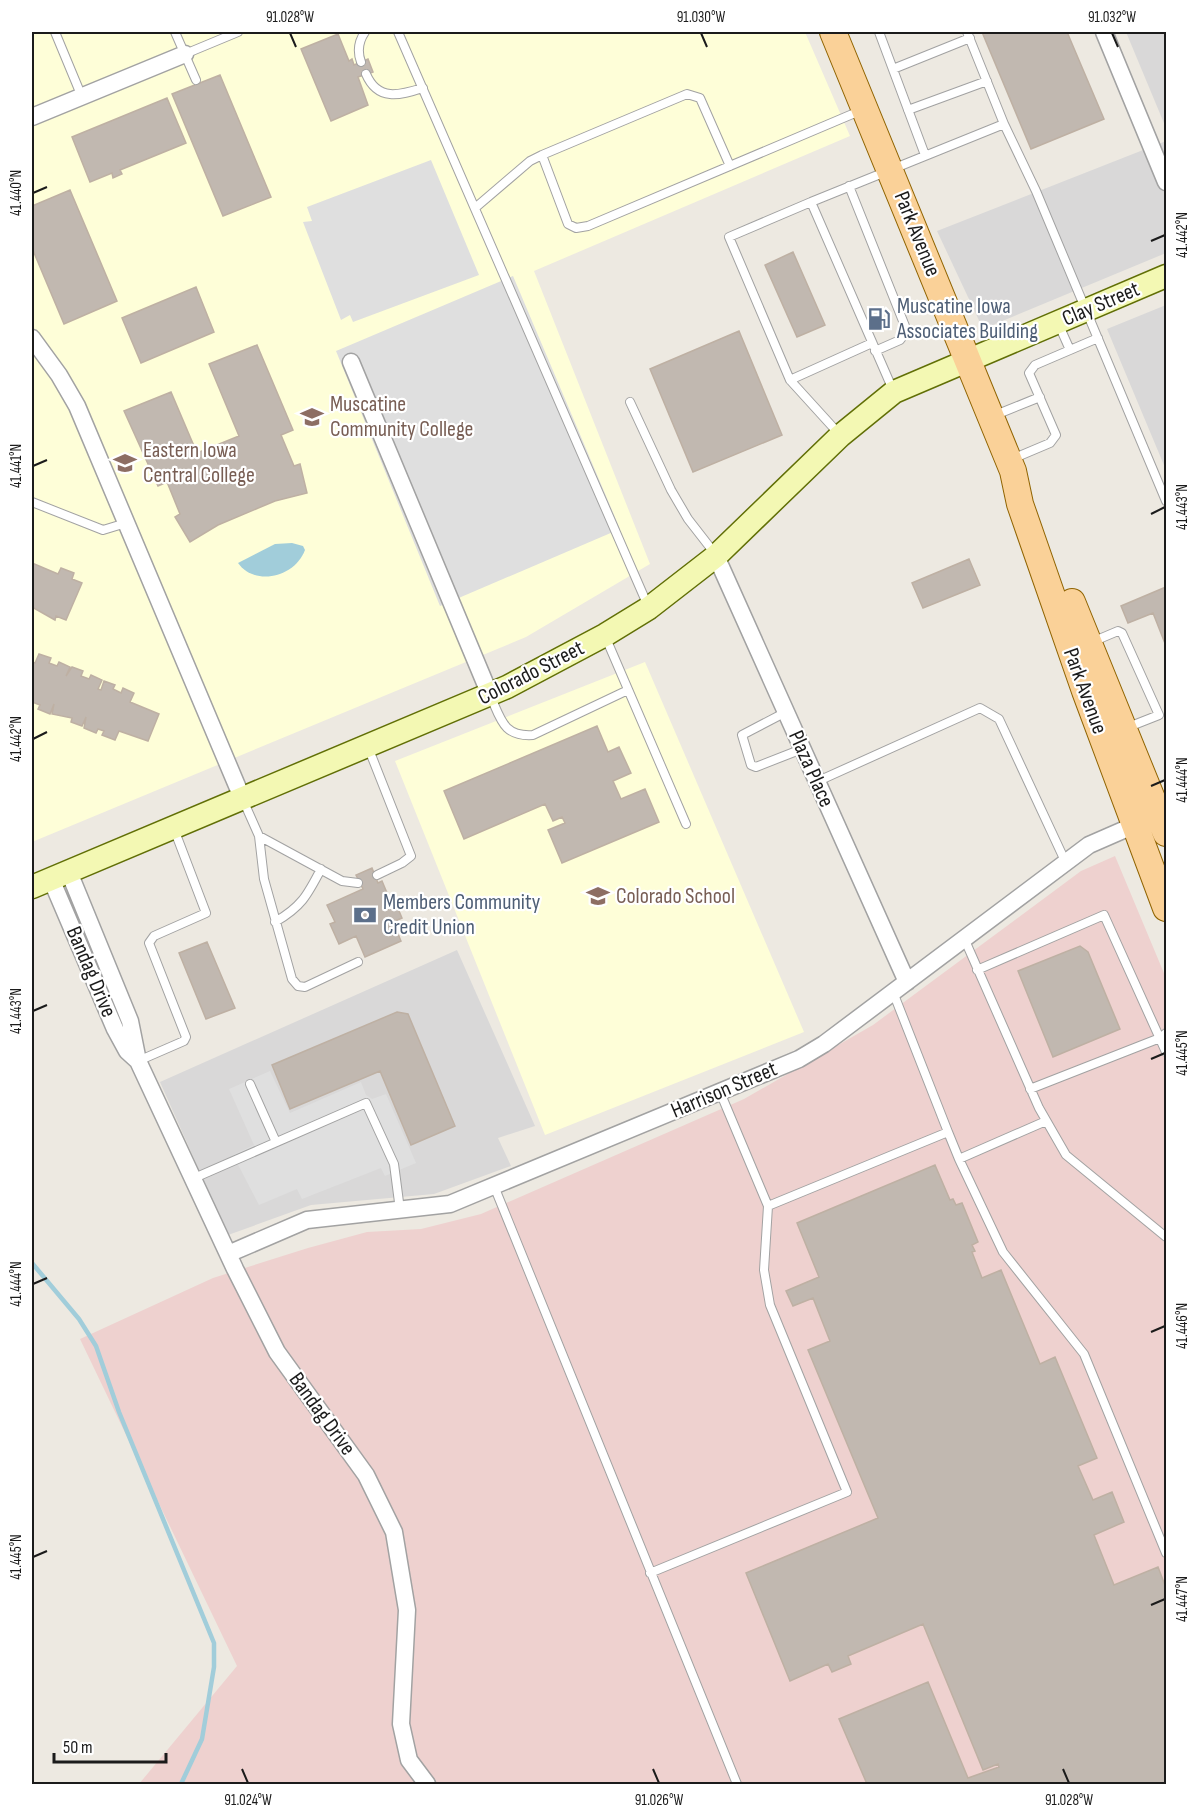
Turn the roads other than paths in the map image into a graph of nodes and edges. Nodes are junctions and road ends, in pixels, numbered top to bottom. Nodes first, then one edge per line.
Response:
1 (55, 32) edge
2 (175, 32) edge
3 (238, 32) edge
4 (364, 32) edge
5 (398, 32) edge
6 (833, 32) edge
7 (879, 32) edge
8 (1104, 32) edge
9 (969, 35) edge
10 (185, 54) junction
11 (361, 62) dead end
12 (893, 69) junction
13 (366, 74) dead end
14 (196, 80) dead end
15 (987, 81) junction
16 (423, 88) junction
17 (82, 97) junction
18 (865, 109) junction
19 (908, 110) junction
20 (32, 117) edge
21 (1004, 124) junction
22 (542, 155) junction
23 (925, 155) junction
24 (730, 166) junction
25 (890, 168) junction
26 (1167, 182) edge
27 (849, 186) junction
28 (811, 202) junction
29 (475, 208) junction
30 (1167, 276) edge
31 (1086, 310) junction
32 (1058, 322) junction
33 (1098, 338) junction
34 (33, 343) edge
35 (874, 347) junction
36 (1070, 350) junction
37 (969, 360) junction
38 (351, 362) dead end
39 (790, 380) junction
40 (894, 392) junction
41 (1040, 397) junction
42 (630, 402) dead end
43 (991, 417) junction
44 (840, 436) junction
45 (1011, 465) junction
46 (1167, 501) edge
47 (32, 502) edge
48 (126, 523) junction
49 (716, 556) junction
50 (649, 608) junction
51 (605, 635) junction
52 (1079, 647) junction
53 (628, 690) junction
54 (490, 695) junction
55 (786, 712) junction
56 (1163, 716) edge
57 (1123, 729) junction
58 (368, 747) junction
59 (802, 749) junction
60 (816, 782) junction
61 (243, 800) junction
62 (1164, 820) edge
63 (686, 824) dead end
64 (1134, 825) junction
65 (174, 828) junction
66 (259, 836) junction
67 (1066, 862) junction
68 (321, 869) junction
69 (376, 875) dead end
70 (51, 879) edge
71 (358, 883) dead end
72 (1167, 908) edge
73 (275, 922) junction
74 (964, 938) junction
75 (358, 962) dead end
76 (977, 970) junction
77 (907, 982) junction
78 (893, 992) junction
79 (1165, 1035) edge
80 (1167, 1052) edge
81 (138, 1061) junction
82 (250, 1084) dead end
83 (1030, 1089) junction
84 (720, 1092) junction
85 (1046, 1121) junction
86 (948, 1132) junction
87 (276, 1142) junction
88 (959, 1159) junction
89 (192, 1179) junction
90 (494, 1186) junction
91 (768, 1206) junction
92 (400, 1210) junction
93 (1167, 1237) edge
94 (228, 1254) junction
95 (1167, 1553) edge
96 (650, 1573) junction
97 (427, 1785) edge
98 (737, 1785) edge

1 - 17 lane
2 - 10 lane
3 - 10 lane
4 - 11 lane
5 - 16 lane
6 - 18 main road, Park Avenue
7 - 12 lane
8 - 26 street
9 - 12 lane
9 - 15 lane
10 - 14 lane
10 - 17 street
12 - 19 lane
13 - 16 lane
15 - 19 lane
15 - 21 lane
16 - 29 lane
17 - 20 street
18 - 24 lane
18 - 25 main road, Park Avenue
19 - 23 lane
21 - 23 lane
21 - 31 lane
22 - 24 lane
22 - 24 lane
22 - 29 lane
23 - 25 lane
25 - 27 lane
25 - 37 main road, Park Avenue
27 - 28 lane
27 - 35 lane
28 - 35 lane
28 - 39 lane
29 - 50 lane
30 - 31 street, Clay Street
31 - 32 street, Clay Street
31 - 33 lane
32 - 36 lane
32 - 37 street, Clay Street
33 - 36 lane
33 - 46 lane
34 - 48 street
35 - 39 lane
35 - 40 lane
36 - 41 lane
37 - 40 street, Colorado Street
37 - 43 main road, Park Avenue
38 - 54 street
39 - 44 lane
40 - 44 street, Colorado Street
41 - 43 lane
41 - 45 lane
42 - 49 lane
43 - 45 main road, Park Avenue
44 - 49 street, Colorado Street
45 - 52 main road, Park Avenue
47 - 48 lane
48 - 61 street
49 - 50 street, Colorado Street
49 - 55 street, Plaza Place
50 - 51 street, Colorado Street
51 - 53 lane
51 - 54 street, Colorado Street
52 - 56 lane
52 - 57 main road, Park Avenue
52 - 64 main road, Park Avenue
53 - 54 lane
53 - 63 lane
54 - 58 street, Colorado Street
55 - 59 street, Plaza Place
55 - 59 lane
56 - 57 lane
57 - 62 main road, Park Avenue
58 - 61 street, Colorado Street
58 - 69 lane
59 - 60 street, Plaza Place
60 - 67 lane
60 - 77 street, Plaza Place
61 - 65 street, Colorado Street
61 - 66 lane
62 - 64 street, Harrison Street
64 - 67 street, Harrison Street
64 - 72 main road, Park Avenue
65 - 70 street, Colorado Street
65 - 81 lane
66 - 68 lane
66 - 73 lane
67 - 74 street, Harrison Street
68 - 71 lane
68 - 73 lane
70 - 81 street, Bandag Drive
73 - 75 lane
74 - 76 lane
74 - 77 street, Harrison Street
76 - 79 lane
76 - 83 lane
77 - 78 street, Harrison Street
78 - 84 street, Harrison Street
78 - 86 lane
79 - 80 lane
79 - 83 lane
81 - 89 street, Bandag Drive
82 - 87 lane
83 - 85 lane
84 - 90 street, Harrison Street
84 - 91 lane
85 - 88 lane
85 - 93 lane
86 - 88 lane
86 - 91 lane
87 - 89 lane
87 - 92 lane
88 - 95 lane
89 - 94 street, Bandag Drive
90 - 92 street, Harrison Street
90 - 96 lane
91 - 96 lane
92 - 94 street, Harrison Street
94 - 97 street, Bandag Drive
96 - 98 lane

